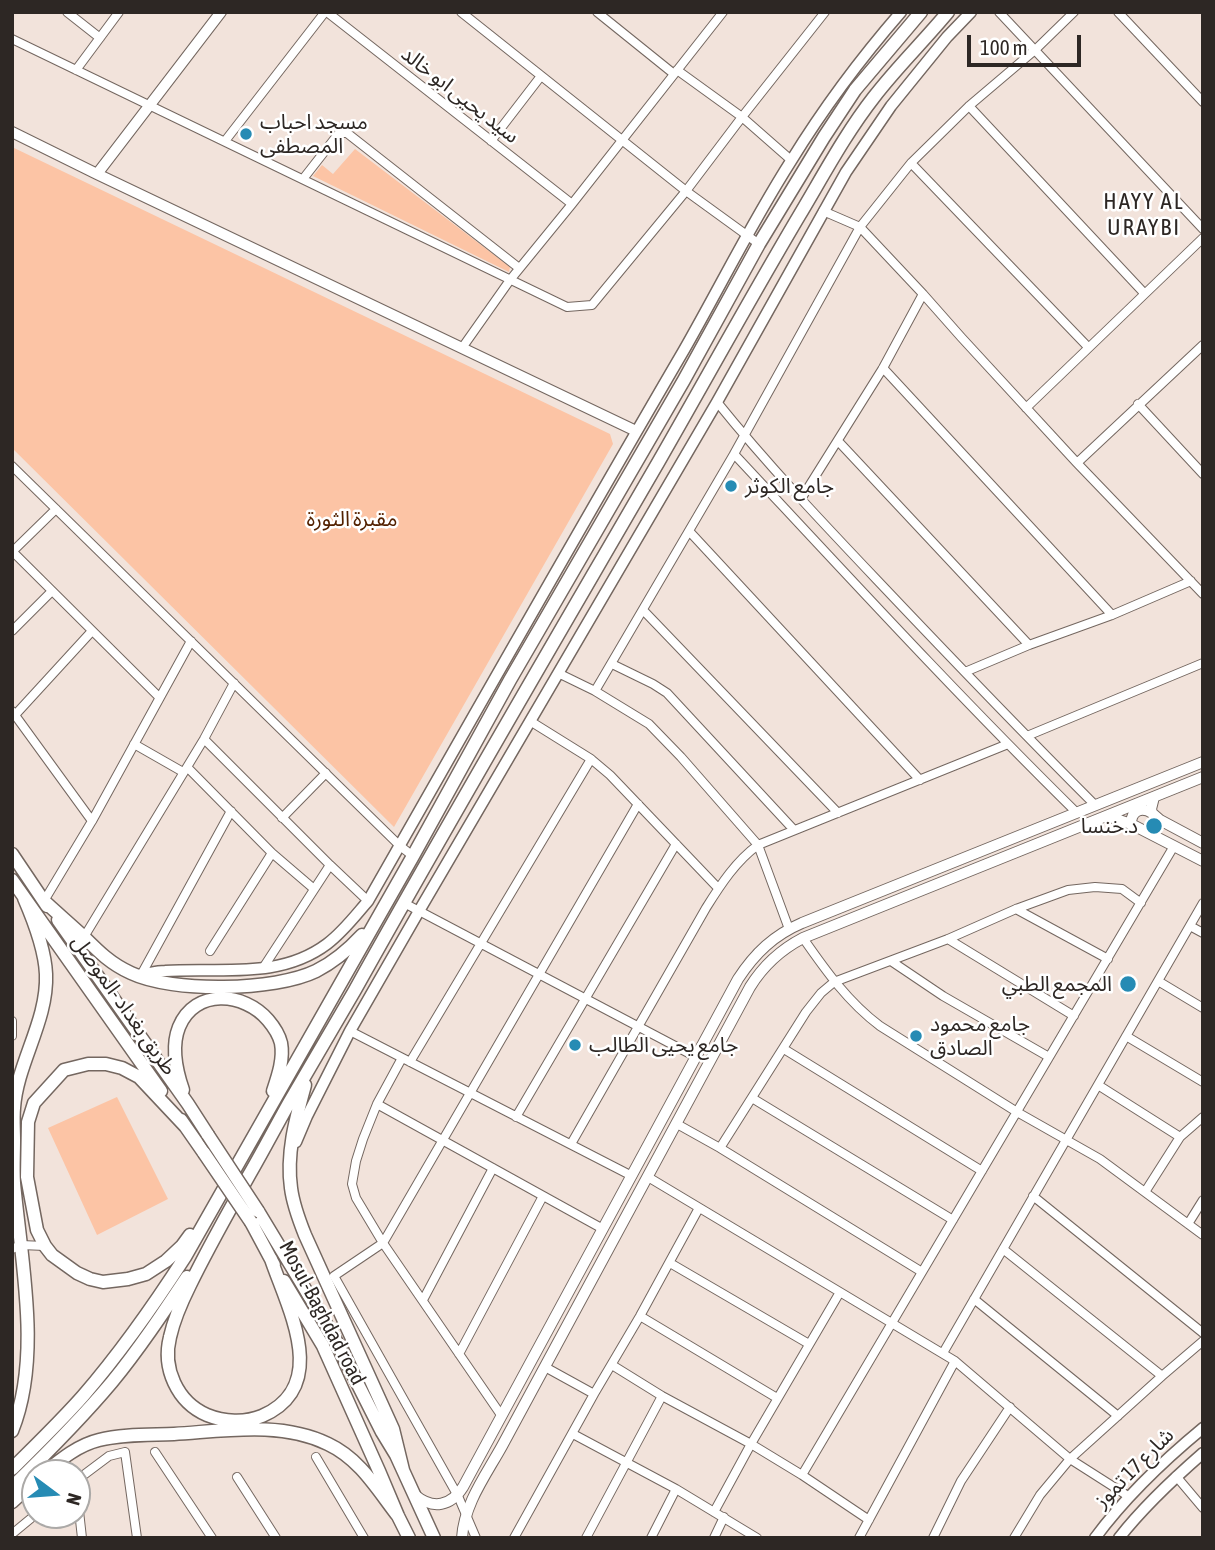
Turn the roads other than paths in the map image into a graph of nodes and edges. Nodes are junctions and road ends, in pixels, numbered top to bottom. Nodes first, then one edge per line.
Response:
1 (67, 12) edge
2 (119, 12) edge
3 (221, 12) edge
4 (326, 12) edge
5 (461, 12) edge
6 (597, 12) edge
7 (723, 12) edge
8 (825, 12) edge
9 (904, 12) edge
10 (921, 12) edge
11 (948, 12) edge
12 (971, 12) edge
13 (999, 12) edge
14 (1074, 12) edge
15 (1118, 12) edge
16 (936, 27) junction
17 (906, 31) junction
18 (947, 37) junction
19 (100, 38) junction
20 (12, 39) edge
21 (1035, 50) junction
22 (76, 70) junction
23 (676, 72) junction
24 (541, 76) junction
25 (1203, 103) edge
26 (149, 105) junction
27 (969, 106) junction
28 (741, 117) junction
29 (12, 132) edge
30 (824, 136) junction
31 (622, 140) junction
32 (225, 141) junction
33 (491, 141) junction
34 (839, 149) junction
35 (791, 160) junction
36 (911, 163) junction
37 (97, 174) junction
38 (303, 179) junction
39 (686, 191) junction
40 (572, 204) junction
41 (823, 211) junction
42 (860, 227) junction
43 (1203, 229) edge
44 (748, 235) junction
45 (1203, 238) edge
46 (759, 244) junction
47 (519, 268) junction
48 (510, 280) junction
49 (1143, 293) junction
50 (923, 294) junction
51 (1088, 347) junction
52 (462, 348) junction
53 (1201, 350) edge
54 (883, 368) junction
55 (717, 402) junction
56 (1138, 404) junction
57 (1026, 408) junction
58 (636, 431) junction
59 (744, 436) junction
60 (838, 441) junction
61 (646, 446) junction
62 (734, 454) junction
63 (662, 456) junction
64 (1077, 463) junction
65 (12, 466) edge
66 (1203, 474) edge
67 (801, 499) junction
68 (56, 509) junction
69 (689, 531) junction
70 (12, 552) edge
71 (1191, 581) junction
72 (52, 591) junction
73 (1203, 594) edge
74 (643, 610) junction
75 (1112, 615) junction
76 (12, 631) edge
77 (92, 631) junction
78 (191, 641) junction
79 (1029, 645) junction
80 (955, 662) junction
81 (1203, 663) edge
82 (612, 664) junction
83 (965, 672) junction
84 (496, 673) junction
85 (558, 673) junction
86 (941, 674) junction
87 (510, 680) junction
88 (234, 683) junction
89 (595, 691) junction
90 (159, 697) junction
91 (13, 713) edge
92 (530, 721) junction
93 (1027, 736) junction
94 (204, 739) junction
95 (134, 744) junction
96 (1008, 744) junction
97 (1041, 751) junction
98 (590, 759) junction
99 (1024, 761) junction
100 (1203, 762) edge
101 (185, 769) junction
102 (326, 773) junction
103 (1203, 777) edge
104 (920, 780) junction
105 (1154, 797) junction
106 (638, 804) junction
107 (1095, 805) junction
108 (231, 811) junction
109 (838, 813) junction
110 (1077, 813) junction
111 (1152, 813) junction
112 (1106, 816) junction
113 (282, 818) junction
114 (92, 821) junction
115 (1131, 824) junction
116 (794, 830) junction
117 (1203, 843) edge
118 (676, 844) junction
119 (758, 845) junction
120 (400, 846) junction
121 (1174, 846) junction
122 (272, 853) junction
123 (12, 854) edge
124 (413, 856) junction
125 (963, 859) junction
126 (1203, 861) edge
127 (330, 865) junction
128 (967, 871) junction
129 (718, 888) junction
130 (314, 889) junction
131 (17, 890) edge
132 (44, 901) junction
133 (368, 901) junction
134 (404, 903) junction
135 (1141, 903) junction
136 (1203, 904) edge
137 (1016, 909) junction
138 (382, 910) junction
139 (419, 911) junction
140 (1190, 926) junction
141 (789, 929) junction
142 (1203, 933) edge
143 (84, 937) junction
144 (803, 938) junction
145 (948, 939) junction
146 (480, 943) junction
147 (211, 951) dead end
148 (1108, 959) junction
149 (891, 961) junction
150 (263, 968) junction
151 (539, 974) junction
152 (138, 975) junction
153 (1158, 981) junction
154 (834, 982) junction
155 (585, 999) junction
156 (1203, 1008) edge
157 (1074, 1016) junction
158 (12, 1021) edge
159 (638, 1027) junction
160 (351, 1031) junction
161 (710, 1032) junction
162 (12, 1036) edge
163 (1126, 1036) junction
164 (784, 1049) junction
165 (712, 1056) junction
166 (696, 1057) junction
167 (1049, 1057) junction
168 (406, 1060) junction
169 (312, 1066) junction
170 (1203, 1082) edge
171 (1098, 1085) junction
172 (470, 1093) junction
173 (752, 1098) junction
174 (188, 1104) junction
175 (377, 1104) junction
176 (1017, 1112) junction
177 (516, 1116) junction
178 (1203, 1117) edge
179 (677, 1124) junction
180 (186, 1127) junction
181 (258, 1128) junction
182 (1180, 1137) junction
183 (443, 1140) junction
184 (1066, 1140) junction
185 (571, 1144) junction
186 (720, 1148) junction
187 (204, 1153) joint
188 (290, 1158) junction
189 (493, 1168) junction
190 (982, 1171) junction
191 (632, 1176) junction
192 (648, 1177) junction
193 (13, 1180) edge
194 (1146, 1192) junction
195 (543, 1196) junction
196 (1033, 1196) junction
197 (620, 1199) junction
198 (1203, 1200) edge
199 (216, 1202) junction
200 (699, 1208) junction
201 (254, 1216) junction
202 (624, 1220) junction
203 (953, 1220) junction
204 (1188, 1224) junction
205 (603, 1229) junction
206 (1203, 1235) edge
207 (214, 1236) junction
208 (383, 1243) junction
209 (45, 1246) junction
210 (17, 1247) edge
211 (1003, 1250) junction
212 (271, 1259) junction
213 (670, 1263) junction
214 (922, 1272) junction
215 (840, 1292) junction
216 (974, 1298) junction
217 (423, 1300) junction
218 (640, 1316) junction
219 (892, 1323) junction
220 (1203, 1334) edge
221 (1203, 1341) edge
222 (809, 1344) junction
223 (943, 1353) junction
224 (459, 1354) junction
225 (955, 1361) junction
226 (612, 1365) junction
227 (545, 1367) junction
228 (1161, 1376) junction
229 (594, 1394) junction
230 (662, 1396) junction
231 (777, 1398) junction
232 (1010, 1407) junction
233 (501, 1415) junction
234 (1118, 1416) junction
235 (1203, 1428) edge
236 (12, 1431) edge
237 (573, 1434) junction
238 (751, 1444) junction
239 (155, 1452) dead end
240 (1203, 1453) edge
241 (316, 1457) dead end
242 (64, 1459) edge
243 (1070, 1459) junction
244 (627, 1463) junction
245 (12, 1469) edge
246 (91, 1470) edge
247 (403, 1470) junction
248 (802, 1475) junction
249 (1176, 1476) junction
250 (237, 1477) dead end
251 (12, 1487) edge
252 (676, 1489) junction
253 (412, 1492) junction
254 (458, 1496) junction
255 (1128, 1496) junction
256 (1203, 1508) edge
257 (714, 1512) junction
258 (466, 1513) junction
259 (398, 1516) junction
260 (724, 1517) junction
261 (869, 1520) junction
262 (137, 1538) edge
263 (212, 1538) edge
264 (276, 1538) edge
265 (364, 1538) edge
266 (409, 1538) edge
267 (434, 1538) edge
268 (462, 1538) edge
269 (476, 1538) edge
270 (514, 1538) edge
271 (586, 1538) edge
272 (651, 1538) edge
273 (714, 1538) edge
274 (758, 1538) edge
275 (859, 1538) edge
276 (933, 1538) edge
277 (1014, 1538) edge
278 (1095, 1538) edge
279 (1119, 1538) edge

1 - 19 street
2 - 19 street
3 - 26 street
4 - 32 street
4 - 33 street, سيد يحيى ابو خالد
5 - 24 street
6 - 23 street
7 - 23 street
8 - 28 street
9 - 17 highway
9 - 35 main road
10 - 17 highway
11 - 16 highway
12 - 18 main road
13 - 21 street
14 - 21 street
15 - 25 street
16 - 18 highway
16 - 34 highway
17 - 30 highway
18 - 41 main road
19 - 22 street
20 - 22 street
21 - 27 street
21 - 43 street
22 - 26 street
23 - 28 street
23 - 31 street
24 - 31 street
24 - 33 street
26 - 32 street
26 - 37 street
27 - 36 street
27 - 49 street
28 - 35 street
28 - 39 street
29 - 37 street
30 - 34 highway
30 - 46 highway
31 - 39 street
31 - 40 street
32 - 38 street
33 - 40 street, سيد يحيى ابو خالد
34 - 63 highway
35 - 44 main road
36 - 42 street
36 - 51 street
37 - 52 street
38 - 47 street
38 - 48 street
39 - 44 street
39 - 48 street
40 - 47 street
41 - 42 street
41 - 55 main road
42 - 50 street
42 - 59 street
44 - 46 street
44 - 58 main road
45 - 49 street
46 - 61 highway
47 - 48 street
48 - 52 street
49 - 51 street
50 - 54 street
50 - 57 street
51 - 57 street
52 - 58 street
53 - 56 street
54 - 60 street
54 - 75 street
55 - 59 street
55 - 85 main road
56 - 64 street
56 - 66 street
57 - 64 street
58 - 84 main road
59 - 62 street
59 - 67 street
60 - 67 street
60 - 79 street
61 - 63 highway
61 - 87 highway
62 - 69 street
62 - 86 street
63 - 134 highway
64 - 71 street
65 - 68 street
67 - 80 street
68 - 70 street
68 - 78 street
69 - 74 street
69 - 104 street
70 - 72 street
71 - 73 street
71 - 75 street
72 - 76 street
72 - 77 street
74 - 82 street
74 - 109 street
75 - 79 street
77 - 90 street
77 - 91 street
78 - 88 street
78 - 90 street
79 - 83 street
80 - 83 street
80 - 86 street
81 - 93 street
82 - 89 street
82 - 116 street
83 - 93 street
84 - 87 highway
84 - 120 main road
85 - 89 street
85 - 92 main road
86 - 96 street
87 - 124 highway
88 - 94 street
88 - 102 street
89 - 119 street
90 - 95 street
91 - 114 street
92 - 98 street
92 - 139 main road
93 - 97 street
94 - 101 street
94 - 113 street
95 - 101 street
95 - 114 street
96 - 99 street
96 - 104 street
97 - 99 street
97 - 107 street
98 - 106 street
98 - 146 street
99 - 110 street
100 - 107 street
101 - 108 street
101 - 143 street
102 - 113 street
102 - 120 street
103 - 105 street
104 - 109 street
105 - 111 street
105 - 112 street
106 - 118 street
106 - 151 street
107 - 110 street
108 - 122 street
108 - 152 street
109 - 116 street
110 - 125 street
111 - 115 street
111 - 117 street
112 - 115 street
112 - 128 street
113 - 127 street
114 - 132 street
115 - 121 street
116 - 119 street
118 - 129 street
118 - 155 street
119 - 129 street
119 - 141 street
120 - 124 street
120 - 133 main road
121 - 126 street
121 - 135 street
122 - 130 street
122 - 147 street
123 - 132 highway
124 - 138 highway
125 - 128 street
125 - 141 street
127 - 130 street
127 - 133 street
128 - 144 street
129 - 159 street
130 - 150 street
131 - 180 highway, طريق بغداد -الموصل
131 - 193 highway
132 - 143 highway
132 - 174 highway
133 - 150 main road
134 - 139 street
134 - 169 highway
135 - 137 street
135 - 148 street
136 - 140 street
137 - 145 street
137 - 148 street
138 - 152 highway
138 - 181 highway
139 - 146 street
139 - 160 main road
140 - 142 street
140 - 153 street
141 - 161 street
143 - 152 highway
144 - 154 street
144 - 165 street
145 - 149 street
145 - 157 street
146 - 151 street
146 - 168 street
148 - 157 street
149 - 154 street
149 - 167 street
150 - 152 main road
151 - 155 street
151 - 172 street
153 - 156 street
153 - 163 street
154 - 164 street
154 - 176 street
155 - 159 street
155 - 177 street
157 - 167 street
158 - 162 street
159 - 166 street
159 - 185 street
160 - 168 street
160 - 188 main road
161 - 165 street
161 - 166 street
163 - 170 street
163 - 171 street
164 - 173 street
164 - 190 street
165 - 179 street
166 - 191 street
167 - 176 street
168 - 172 street
168 - 175 street
169 - 188 highway
169 - 207 highway
171 - 182 street
171 - 184 street
172 - 177 street
172 - 183 street
173 - 186 street
173 - 203 street
174 - 181 highway
174 - 201 highway, bridge
175 - 183 street
175 - 208 street
176 - 184 street
176 - 190 street
177 - 185 street
178 - 182 street
179 - 186 street
179 - 192 street
180 - 187 highway, طريق بغداد -الموصل
180 - 209 highway
181 - 199 highway
182 - 194 street
183 - 189 street
183 - 208 street
184 - 194 street
184 - 196 street
185 - 191 street
186 - 214 street
187 - 201 highway, Mosul-Baghdad road, bridge
188 - 247 highway
189 - 195 street
189 - 217 street
190 - 203 street
191 - 197 street
192 - 200 street
192 - 202 street
193 - 210 highway
194 - 204 street
195 - 205 street
195 - 224 street
196 - 211 street
196 - 220 street
197 - 202 street
197 - 205 street
198 - 204 street
199 - 209 highway
199 - 245 highway
200 - 213 street
200 - 215 street
201 - 212 highway, Mosul-Baghdad road
201 - 247 highway
202 - 227 street
203 - 214 street
204 - 206 street
205 - 233 street
207 - 212 highway
207 - 251 highway
208 - 217 street
208 - 254 street
209 - 210 street
210 - 236 highway
211 - 216 street
211 - 228 street
212 - 259 highway, Mosul-Baghdad road
213 - 218 street
213 - 222 street
214 - 219 street
215 - 219 street
215 - 222 street
216 - 223 street
216 - 234 street
217 - 224 street
218 - 226 street
218 - 231 street
219 - 223 street
219 - 248 street
221 - 228 street
222 - 231 street
223 - 225 street
224 - 233 street
225 - 232 street
225 - 261 street
226 - 229 street
226 - 230 street
227 - 229 street
227 - 258 street
228 - 234 street
229 - 237 street
230 - 238 street
230 - 244 street
231 - 238 street
232 - 243 street
232 - 276 street
233 - 254 street
234 - 243 street
235 - 255 main road, شارع 17 تموز
237 - 244 street
237 - 270 street
238 - 248 street
238 - 257 street
239 - 263 street
240 - 249 main road, شارع 17 تموز
241 - 265 street
242 - 259 highway
243 - 255 street
243 - 277 street
244 - 252 street
244 - 271 street
246 - 262 street
247 - 253 highway
248 - 261 street
249 - 256 street
249 - 279 main road, شارع 17 تموز
250 - 264 street
252 - 257 street
252 - 272 street
253 - 254 street
253 - 267 highway
254 - 258 street
255 - 278 main road, شارع 17 تموز
257 - 260 street
258 - 268 street
258 - 269 street
259 - 266 highway, Mosul-Baghdad road
260 - 273 street
260 - 274 street
261 - 275 street

